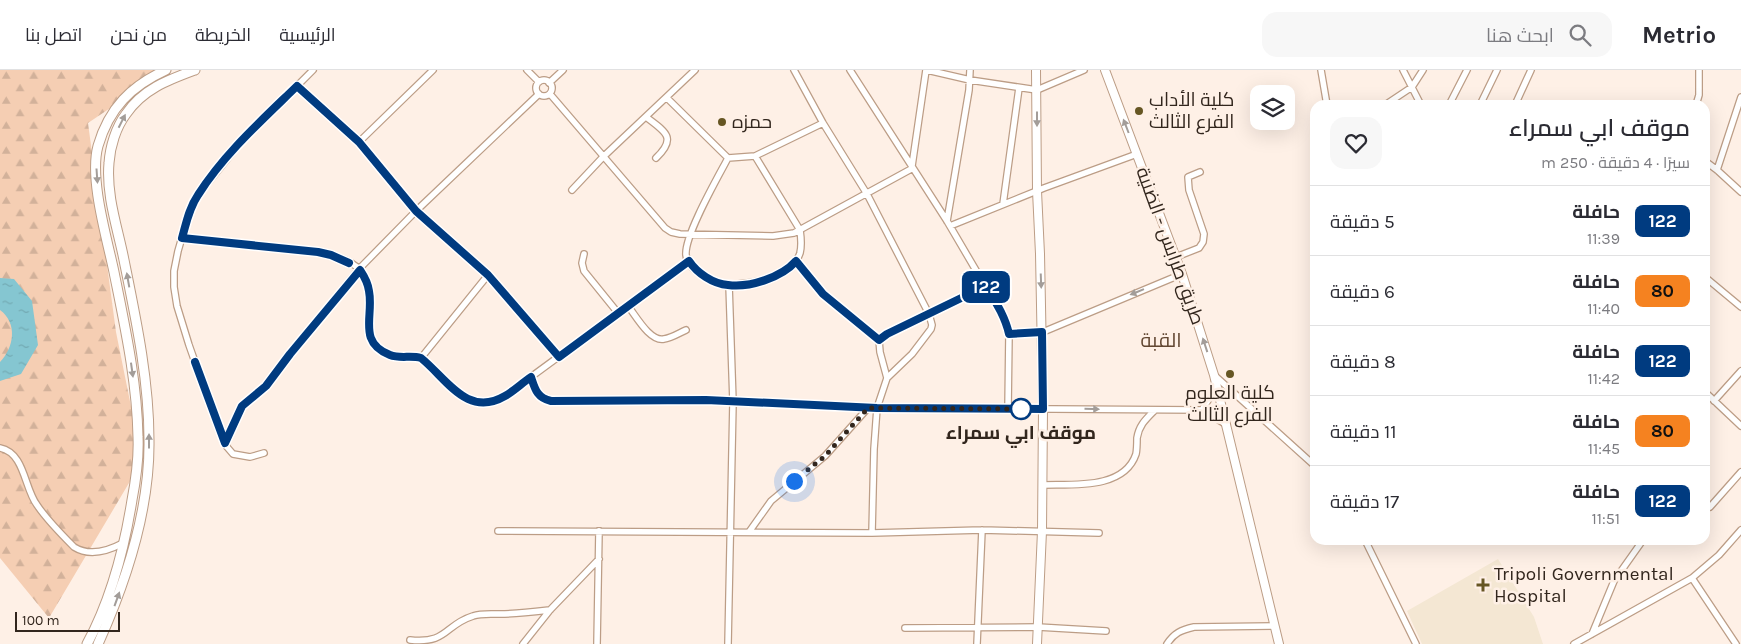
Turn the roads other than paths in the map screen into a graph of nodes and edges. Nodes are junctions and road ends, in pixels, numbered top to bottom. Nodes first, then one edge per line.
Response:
1 (166, 70) edge
2 (195, 70) edge
3 (313, 70) edge
4 (434, 70) edge
5 (527, 70) edge
6 (563, 70) edge
7 (695, 70) edge
8 (794, 70) edge
9 (850, 70) edge
10 (926, 70) edge
11 (970, 70) edge
12 (1036, 70) edge
13 (1084, 70) edge
14 (1105, 70) edge
15 (1321, 70) edge
16 (1403, 70) edge
17 (1423, 70) edge
18 (1467, 70) edge
19 (1497, 70) edge
20 (1531, 70) edge
21 (1699, 70) edge
22 (970, 80) junction
23 (539, 82) junction
24 (549, 83) junction
25 (297, 86) junction
26 (1412, 87) junction
27 (1019, 88) junction
28 (1037, 90) junction
29 (539, 94) junction
30 (550, 94) junction
31 (1741, 97) edge
32 (667, 98) junction
33 (1518, 98) edge
34 (1326, 100) edge
35 (1392, 100) edge
36 (1418, 100) edge
37 (1452, 100) edge
38 (1482, 100) edge
39 (1698, 100) edge
40 (646, 117) junction
41 (823, 123) junction
42 (359, 142) junction
43 (1137, 154) junction
44 (755, 156) junction
45 (603, 157) junction
46 (656, 158) dead end
47 (728, 158) junction
48 (1710, 165) edge
49 (912, 167) junction
50 (1717, 170) junction
51 (1200, 172) dead end
52 (572, 190) dead end
53 (1037, 191) junction
54 (1741, 192) edge
55 (867, 194) junction
56 (1003, 204) junction
57 (416, 211) junction
58 (114, 214) junction
59 (102, 217) junction
60 (948, 223) junction
61 (800, 230) junction
62 (690, 233) junction
63 (182, 238) junction
64 (584, 254) dead end
65 (1176, 257) junction
66 (689, 261) junction
67 (796, 261) junction
68 (360, 270) junction
69 (1182, 274) junction
70 (488, 275) junction
71 (1710, 281) edge
72 (728, 285) junction
73 (986, 286) junction
74 (628, 306) junction
75 (1741, 307) edge
76 (618, 313) junction
77 (929, 314) junction
78 (686, 330) dead end
79 (1042, 332) junction
80 (1009, 334) junction
81 (138, 335) junction
82 (126, 337) junction
83 (879, 340) junction
84 (559, 357) junction
85 (421, 358) junction
86 (1741, 371) edge
87 (1214, 375) junction
88 (531, 377) junction
89 (886, 378) junction
90 (1217, 386) junction
91 (1710, 397) edge
92 (1714, 401) junction
93 (733, 402) junction
94 (868, 408) junction
95 (877, 408) junction
96 (1008, 409) junction
97 (1043, 409) junction
98 (1155, 410) junction
99 (1202, 410) junction
100 (1227, 426) junction
101 (1741, 426) edge
102 (225, 443) junction
103 (0, 448) edge
104 (264, 454) dead end
105 (1310, 461) edge
106 (1741, 472) edge
107 (1043, 485) junction
108 (1710, 508) dead end
109 (982, 530) junction
110 (1741, 530) edge
111 (498, 531) dead end
112 (599, 531) junction
113 (1042, 531) junction
114 (730, 532) junction
115 (748, 532) junction
116 (872, 533) junction
117 (1099, 533) dead end
118 (123, 544) junction
119 (1366, 545) edge
120 (1640, 545) edge
121 (599, 559) junction
122 (124, 561) junction
123 (1692, 578) junction
124 (550, 610) junction
125 (1275, 626) junction
126 (977, 627) junction
127 (1038, 627) junction
128 (905, 628) dead end
129 (1106, 631) dead end
130 (1592, 634) junction
131 (410, 640) dead end
132 (87, 644) edge
133 (98, 644) edge
134 (523, 644) edge
135 (597, 644) edge
136 (728, 644) edge
137 (977, 644) edge
138 (1037, 644) edge
139 (1166, 644) edge
140 (1279, 644) edge
141 (1416, 644) edge
142 (1574, 644) edge
143 (1736, 644) edge

1 -> 59 main road
58 -> 2 main road
3 - 25 street
4 - 42 street
5 - 23 street
6 - 24 street
7 - 32 street
8 - 41 street
9 - 49 street
10 - 22 street
10 - 49 street
11 - 22 street
12 - 28 main road
13 - 28 street
43 -> 14 main road, طريق طرابس - الضنية
15 - 34 street
16 - 26 street
17 - 26 street
18 - 37 street
19 - 38 street
20 - 33 street
21 - 39 street
22 - 27 street
22 - 60 street
23 - 24 street
23 - 29 street
24 - 30 street
25 - 42 street
25 - 63 street
26 - 35 street
26 - 36 street
27 - 28 street
27 - 56 street
28 -> 53 main road
29 - 30 street
29 - 57 street
30 - 45 street
31 - 50 street
32 - 40 street
32 - 47 street
40 - 45 street
40 - 46 street
41 - 44 street
41 - 55 street
42 - 57 street
43 - 53 street
43 - 65 main road, طريق طرابس - الضنية
44 - 47 street
44 - 61 street
45 - 52 street
45 - 62 street
47 - 62 street
48 - 50 street
49 - 55 street
49 - 60 street
50 - 54 street
51 - 65 street
53 - 56 street
53 -> 79 main road
55 - 61 street
55 - 77 street
56 - 60 street
57 - 68 street
57 - 70 street
58 - 59 main road
81 -> 58 main road
59 - 82 main road
60 - 73 street
61 - 62 street
61 - 67 street
62 - 66 street
63 - 68 street
63 - 102 street
64 - 76 street
65 - 69 main road, طريق طرابس - الضنية
66 - 72 street
66 - 74 street
67 - 72 street
67 - 83 street
68 - 85 street
68 - 102 street
69 -> 79 street
87 -> 69 main road, طريق طرابس - الضنية
70 - 84 street
70 - 85 street
71 - 75 street
72 - 93 street
73 - 77 street
73 - 80 street
74 - 76 street
74 - 78 street
76 - 84 street
77 - 83 street
77 - 89 street
79 - 80 street
79 - 97 main road
80 - 96 street
81 - 82 main road
122 -> 81 main road
82 -> 118 main road
83 - 89 street
84 - 88 street
85 - 88 street
86 - 92 street
87 - 90 main road, طريق طرابس - الضنية
87 - 105 street
88 - 93 street
89 - 95 street
90 - 99 street
90 - 100 main road, طريق طرابس - الضنية
91 - 92 street
92 - 101 street
93 - 94 street
93 - 114 street
94 - 95 street
94 - 115 street
95 - 96 street
95 - 116 street
96 - 97 street
97 -> 98 street
97 - 107 main road
98 - 99 street
98 - 107 street
99 - 100 street
100 - 125 main road, طريق طرابس - الضنية
102 - 104 street
103 - 118 street
106 - 108 street
107 - 113 main road
109 - 113 street
109 - 116 street
109 - 126 street
110 - 123 street
111 - 112 street
112 - 114 street
112 - 121 street
113 - 117 street
113 - 127 main road
114 - 115 street
114 - 136 street
115 - 116 street
118 - 122 main road
119 - 141 street
120 - 130 street
121 - 124 street
121 - 135 street
122 - 132 main road
133 -> 122 main road
123 - 130 street
123 - 143 street
124 - 131 street
124 - 134 street
125 - 139 street
125 - 140 main road, طريق طرابس - الضنية
126 - 127 street
126 - 128 street
126 - 137 street
127 - 129 street
127 - 138 main road
130 - 142 street

